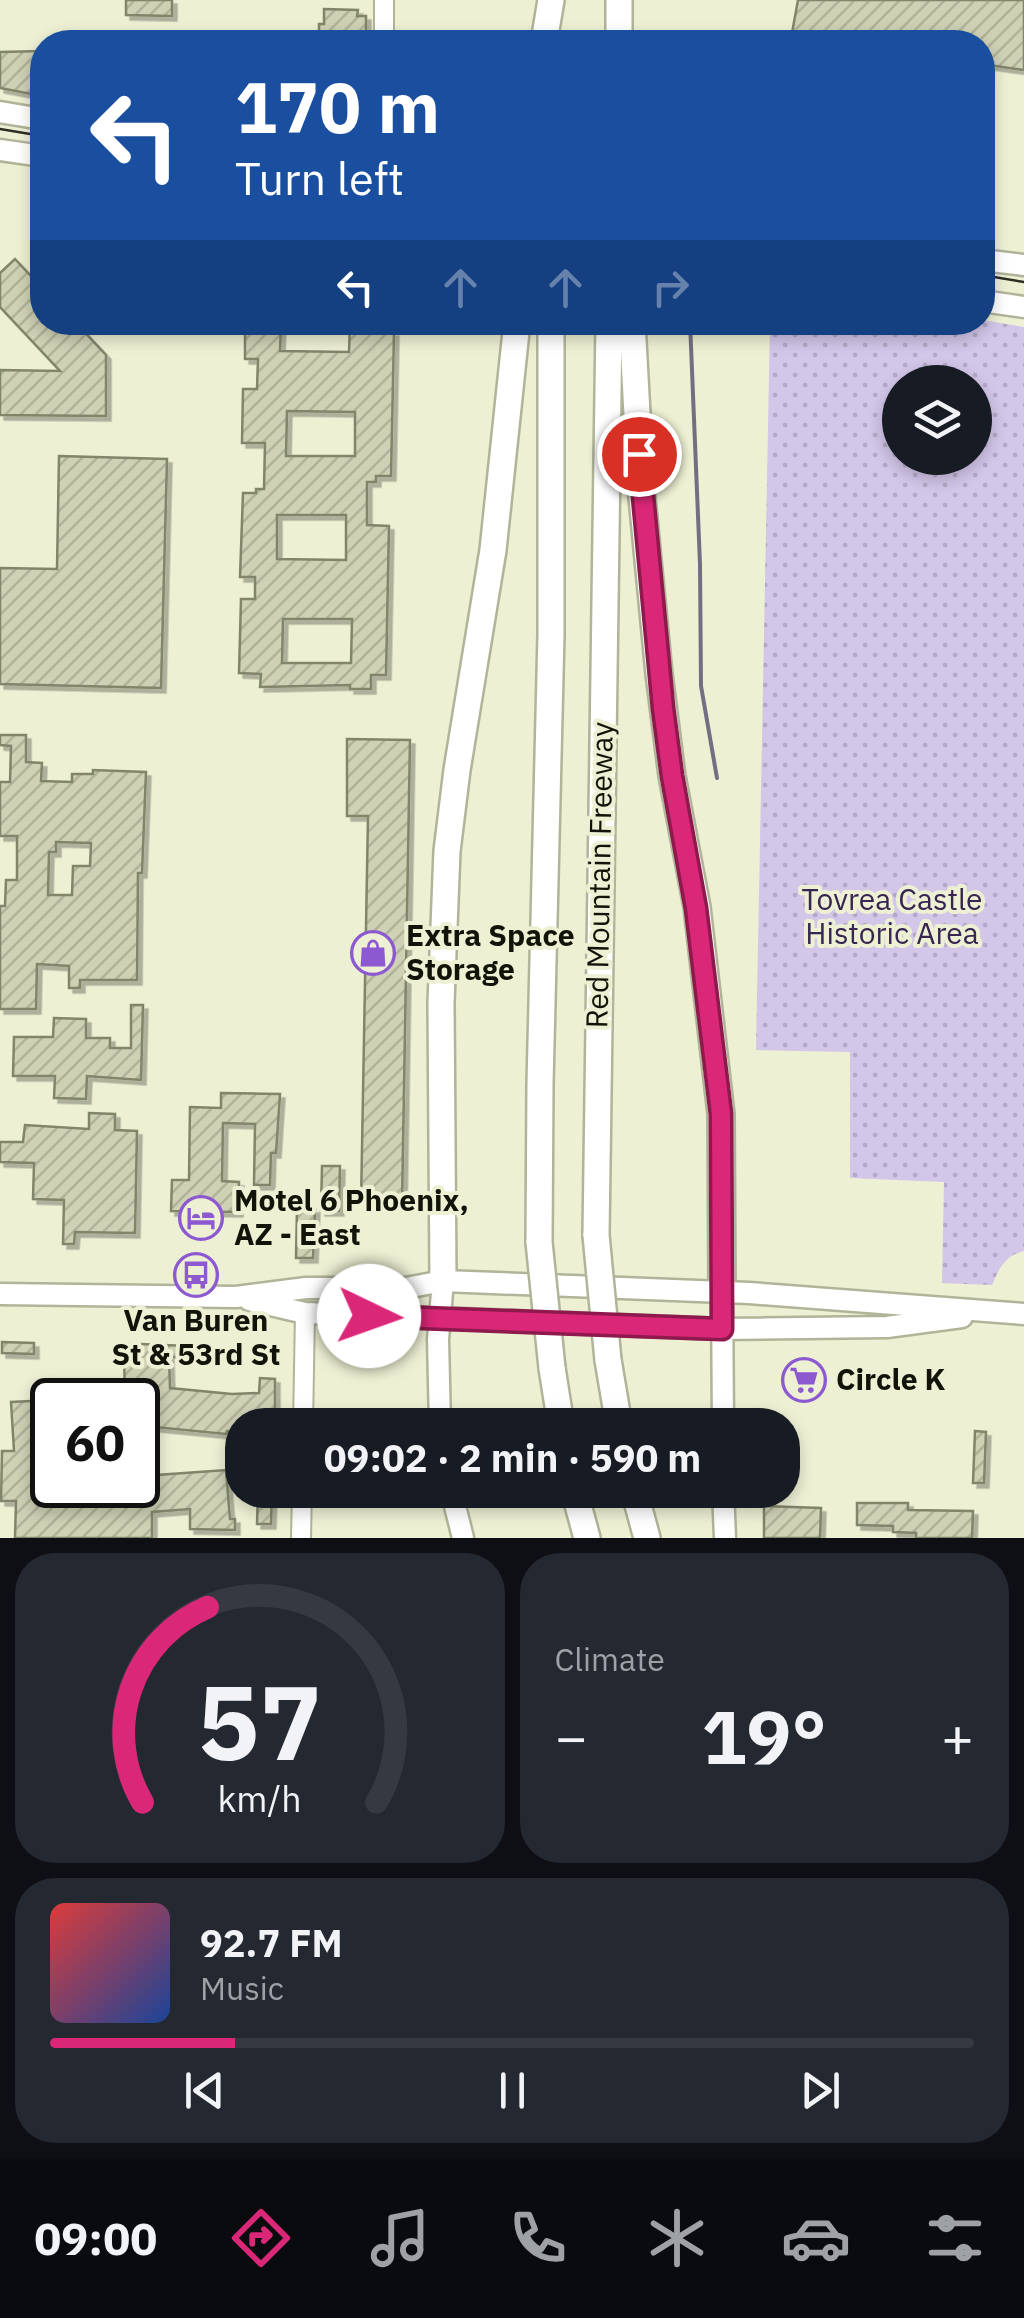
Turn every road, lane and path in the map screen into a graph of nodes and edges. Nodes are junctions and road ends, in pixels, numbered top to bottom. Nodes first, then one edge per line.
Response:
1 (384, 0) edge
2 (553, 0) edge
3 (619, 0) edge
4 (384, 30) edge
5 (547, 30) edge
6 (554, 30) edge
7 (618, 30) edge
8 (0, 112) edge
9 (30, 117) edge
10 (0, 150) edge
11 (30, 154) edge
12 (995, 262) edge
13 (1024, 265) edge
14 (995, 303) edge
15 (1024, 306) edge
16 (515, 335) edge
17 (550, 335) edge
18 (609, 335) edge
19 (633, 335) edge
20 (443, 1282) junction
21 (722, 1291) junction
22 (0, 1294) edge
23 (236, 1297) junction
24 (305, 1313) junction
25 (994, 1313) junction
26 (1024, 1314) edge
27 (438, 1320) junction
28 (722, 1329) junction
29 (303, 1408) edge
30 (440, 1408) edge
31 (558, 1408) edge
32 (616, 1408) edge
33 (723, 1408) edge
34 (302, 1508) edge
35 (456, 1508) edge
36 (579, 1508) edge
37 (639, 1508) edge
38 (724, 1508) edge
39 (302, 1538) edge
40 (463, 1538) edge
41 (587, 1538) edge
42 (647, 1538) edge
43 (725, 1538) edge

1 - 4 street
2 - 5 highway
2 - 6 highway
3 - 7 highway
8 - 9 main road
10 - 11 main road
12 - 13 main road
14 - 15 main road
16 - 20 highway
17 - 31 highway, Red Mountain Freeway, bridge
18 - 32 highway, Red Mountain Freeway, bridge
19 - 21 highway
20 - 21 main road
20 - 23 main road
20 - 27 main road
21 - 25 main road
21 - 28 main road
22 - 23 main road
23 - 24 main road
24 - 27 main road
24 - 29 street
25 - 26 main road
25 - 28 main road
27 - 28 main road
27 - 30 main road
28 - 33 main road
34 - 39 street
35 - 40 main road
36 - 41 highway
37 - 42 highway
38 - 43 main road

